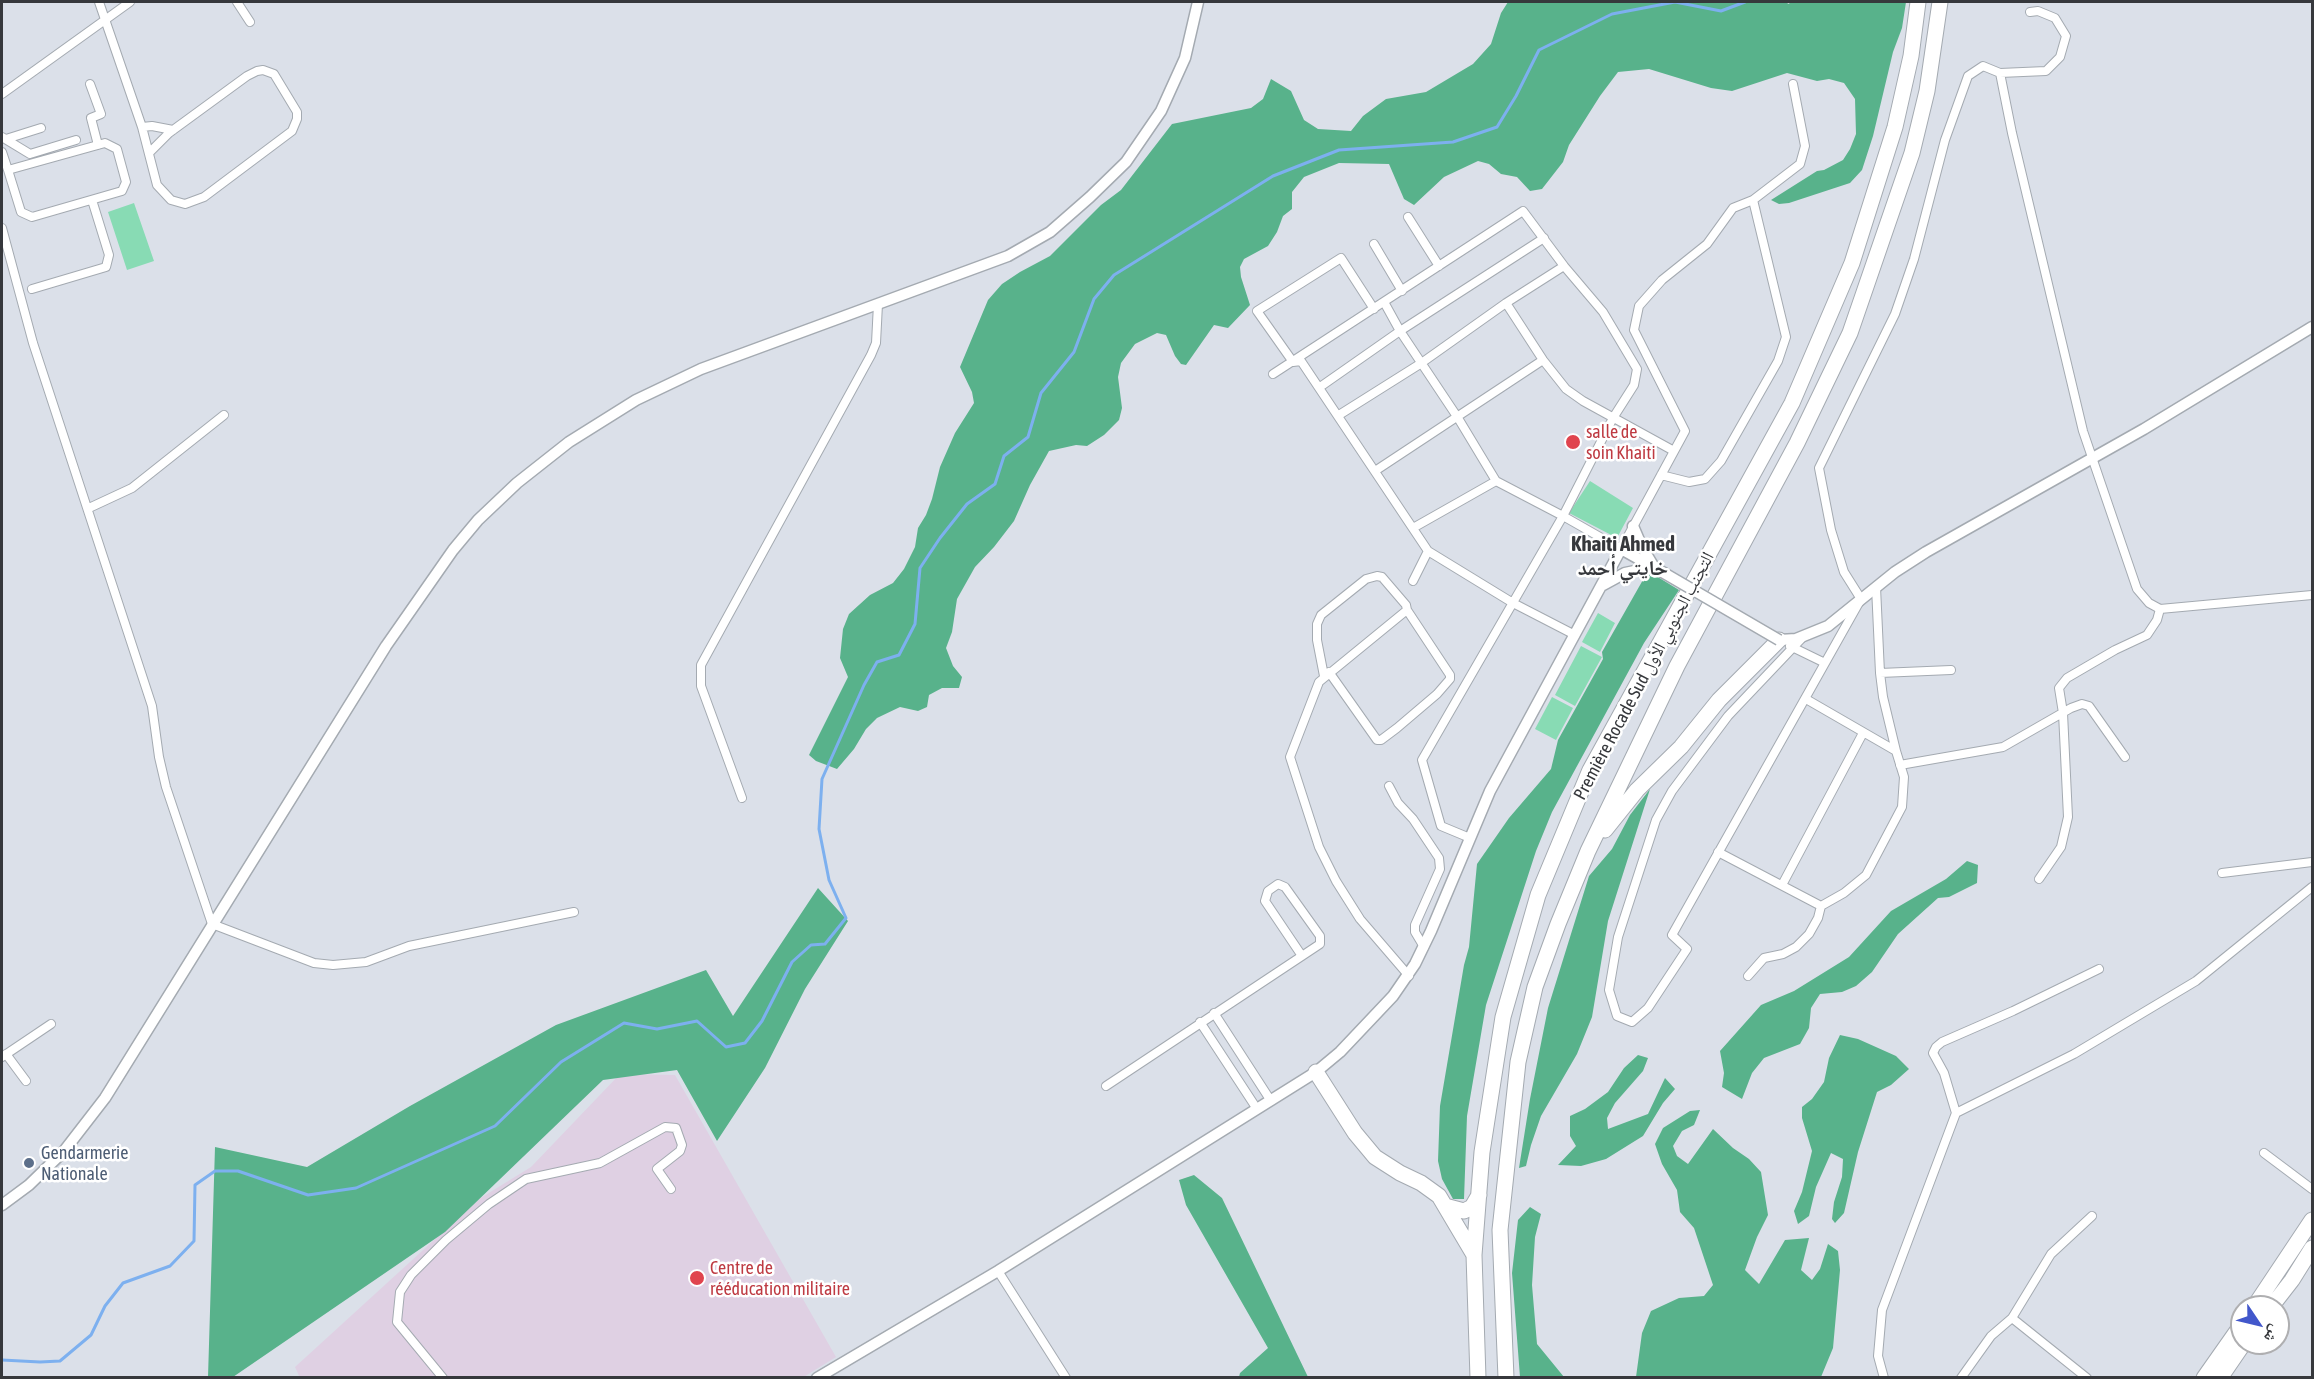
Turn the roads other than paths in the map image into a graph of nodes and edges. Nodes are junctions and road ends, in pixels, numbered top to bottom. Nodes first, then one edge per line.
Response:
1 (99, 2) edge
2 (130, 2) edge
3 (237, 2) edge
4 (1198, 2) edge
5 (1918, 2) edge
6 (1940, 2) edge
7 (2030, 12) dead end
8 (105, 19) junction
9 (250, 22) dead end
10 (2000, 73) junction
11 (90, 84) dead end
12 (1793, 84) dead end
13 (2, 94) edge
14 (142, 127) junction
15 (41, 128) dead end
16 (174, 130) junction
17 (4, 138) edge
18 (76, 140) dead end
19 (98, 145) junction
20 (2, 152) edge
21 (149, 153) junction
22 (8, 170) junction
23 (92, 200) junction
24 (1753, 200) junction
25 (1408, 217) dead end
26 (2, 228) edge
27 (1544, 238) junction
28 (1374, 244) dead end
29 (1439, 266) junction
30 (1564, 266) junction
31 (32, 289) dead end
32 (1402, 291) junction
33 (1384, 302) junction
34 (1506, 303) junction
35 (878, 304) junction
36 (1374, 309) junction
37 (2313, 327) edge
38 (1400, 331) junction
39 (1543, 360) junction
40 (1293, 362) junction
41 (1420, 364) junction
42 (1273, 374) dead end
43 (1320, 387) junction
44 (224, 415) dead end
45 (1339, 415) junction
46 (1458, 418) junction
47 (1613, 418) junction
48 (1674, 451) junction
49 (2091, 459) junction
50 (1375, 471) junction
51 (1661, 475) junction
52 (1496, 481) junction
53 (89, 508) junction
54 (1563, 516) junction
55 (1634, 526) junction
56 (1413, 528) junction
57 (1621, 549) junction
58 (1428, 551) junction
59 (1654, 567) junction
60 (1413, 581) dead end
61 (1600, 587) junction
62 (1876, 587) junction
63 (2313, 595) edge
64 (1861, 599) junction
65 (1513, 603) junction
66 (2160, 609) junction
67 (1407, 610) junction
68 (1575, 635) junction
69 (1803, 637) junction
70 (1786, 644) junction
71 (1825, 663) junction
72 (1951, 670) dead end
73 (1880, 673) junction
74 (1327, 674) junction
75 (1806, 699) junction
76 (2063, 713) junction
77 (1863, 733) junction
78 (1896, 751) junction
79 (2125, 758) dead end
80 (1900, 765) junction
81 (1389, 786) dead end
82 (742, 798) dead end
83 (1470, 838) junction
84 (1588, 851) junction
85 (1718, 852) junction
86 (2313, 862) edge
87 (2222, 873) dead end
88 (2039, 879) dead end
89 (1782, 885) junction
90 (2313, 887) edge
91 (1821, 906) junction
92 (574, 912) dead end
93 (212, 924) junction
94 (1424, 947) junction
95 (1302, 956) junction
96 (2099, 969) dead end
97 (1409, 975) junction
98 (1748, 976) dead end
99 (1214, 1013) junction
100 (1200, 1022) junction
101 (51, 1024) dead end
102 (4, 1055) edge
103 (1316, 1072) junction
104 (26, 1081) dead end
105 (1106, 1086) dead end
106 (1271, 1101) junction
107 (1257, 1109) junction
108 (1956, 1113) junction
109 (2265, 1154) dead end
110 (671, 1189) dead end
111 (2313, 1189) edge
112 (1479, 1194) junction
113 (2, 1205) edge
114 (1445, 1206) junction
115 (2313, 1207) edge
116 (2092, 1216) dead end
117 (2313, 1220) edge
118 (2295, 1246) junction
119 (2313, 1248) edge
120 (2313, 1254) edge
121 (1474, 1255) junction
122 (998, 1271) junction
123 (2292, 1280) junction
124 (2262, 1295) edge
125 (2280, 1295) edge
126 (2012, 1317) junction
127 (2230, 1341) edge
128 (2236, 1355) edge
129 (2224, 1375) edge
130 (443, 1377) edge
131 (817, 1377) edge
132 (1066, 1377) edge
133 (1478, 1377) edge
134 (1506, 1377) edge
135 (1884, 1377) edge
136 (1961, 1377) edge
137 (2087, 1377) edge
138 (2204, 1377) edge

1 - 8 street
2 - 8 street
3 - 9 street
4 - 35 main road
5 - 112 highway, Première Rocade Sud التجنب الجنوبي الأول
6 - 84 highway, Première Rocade Sud التجنب الجنوبي الأول
7 - 10 street
8 - 13 street
8 - 14 street
10 - 49 street
10 - 64 street
11 - 19 street
12 - 24 street
14 - 16 street
14 - 21 street
15 - 17 street
16 - 21 street
16 - 21 street
17 - 18 street
19 - 22 street
19 - 23 street
20 - 22 street
22 - 23 street
23 - 31 street
24 - 48 street
24 - 51 street
25 - 29 street
26 - 53 street
27 - 29 street
27 - 30 street
27 - 38 street
28 - 32 street
29 - 32 street
30 - 34 street
30 - 47 street
32 - 33 street
33 - 36 street
33 - 38 street
34 - 39 street
34 - 41 street
35 - 82 street
35 - 93 main road
36 - 40 street
36 - 40 street
37 - 49 main road
38 - 41 street
38 - 43 street
39 - 46 street
39 - 47 street
40 - 42 street
40 - 43 street
41 - 45 street
41 - 46 street
43 - 45 street
44 - 53 street
45 - 50 street
46 - 50 street
46 - 52 street
47 - 48 street
47 - 54 street
48 - 51 street
49 - 62 main road
49 - 66 street
50 - 56 street
51 - 55 street
52 - 54 street
52 - 56 street
53 - 93 street
54 - 57 street
54 - 65 street
55 - 57 street
55 - 59 main road
56 - 58 street
57 - 59 main road
57 - 61 main road
58 - 60 street
58 - 65 street
59 - 61 main road
59 - 70 main road, bridge
61 - 68 main road
62 - 64 main road
62 - 73 street
63 - 66 street
64 - 69 main road
64 - 71 street
65 - 68 street
65 - 83 street
66 - 76 street
67 - 74 street
67 - 74 street
67 - 74 street
68 - 83 main road
69 - 70 street
69 - 70 main road
70 - 71 street
70 - 84 highway
70 - 85 street
71 - 75 street
72 - 73 street
73 - 78 street
74 - 97 street
75 - 77 street
75 - 85 street
76 - 79 street
76 - 80 street
76 - 88 street
77 - 78 street
77 - 89 street
78 - 80 street
80 - 91 street
81 - 94 street
83 - 94 main road
84 - 134 highway, Première Rocade Sud التجنب الجنوبي الأول
85 - 89 street
86 - 87 street
89 - 91 street
90 - 108 street
91 - 98 street
92 - 93 street
93 - 113 main road
94 - 97 main road
95 - 95 street
95 - 99 street
96 - 108 street
97 - 103 main road
99 - 100 street
99 - 106 street
100 - 105 street
100 - 107 street
101 - 102 street
102 - 104 street
103 - 106 main road
103 - 114 highway
106 - 107 main road
107 - 122 main road
108 - 135 street
109 - 111 street
110 - 130 street
112 - 114 highway
112 - 121 highway, Première Rocade Sud التجنب الجنوبي الأول
114 - 121 highway
115 - 118 highway
116 - 126 street
117 - 118 highway
118 - 124 highway
119 - 123 highway
120 - 123 highway
121 - 133 highway, Première Rocade Sud التجنب الجنوبي الأول
122 - 131 main road
122 - 132 street
123 - 125 highway
126 - 136 street
126 - 137 street
127 - 138 highway
128 - 129 highway

